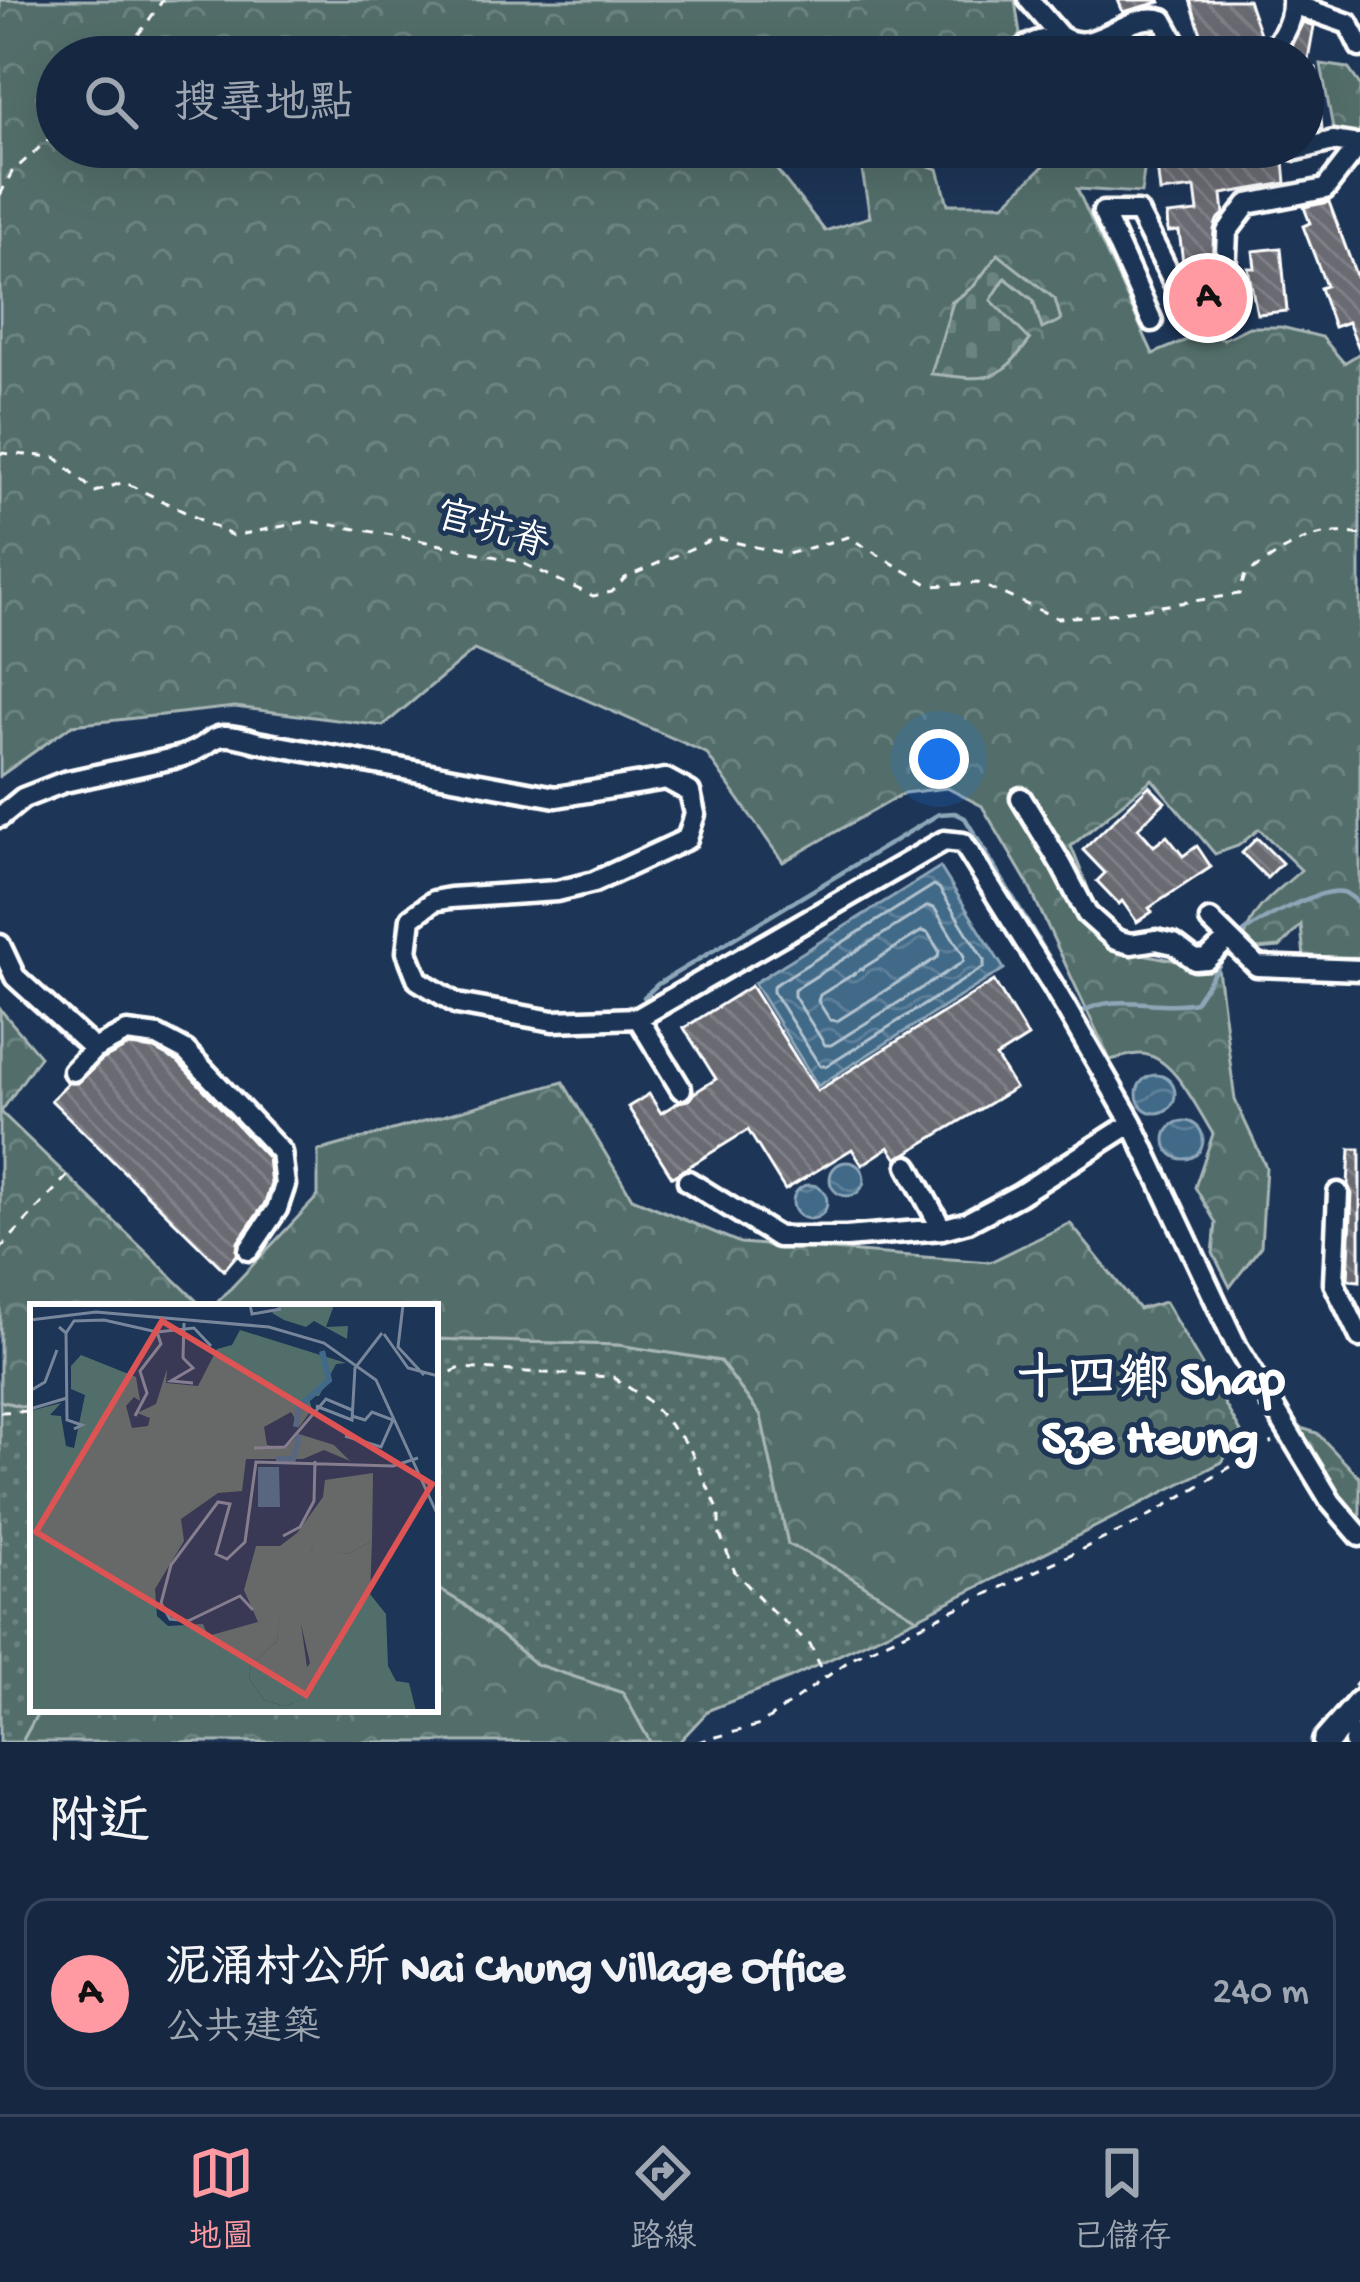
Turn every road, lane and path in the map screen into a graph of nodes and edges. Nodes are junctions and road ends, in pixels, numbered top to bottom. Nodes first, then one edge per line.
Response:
1 (163, 0) edge
2 (1029, 0) edge
3 (1292, 2) edge
4 (139, 36) edge
5 (1060, 36) edge
6 (1105, 36) edge
7 (1171, 36) edge
8 (1280, 36) edge
9 (1360, 47) edge
10 (1324, 143) edge
11 (1359, 144) edge
12 (36, 151) edge
13 (0, 195) edge
14 (1152, 320) dead end
15 (0, 453) edge
16 (1360, 535) edge
17 (1021, 798) dead end
18 (0, 817) edge
19 (1210, 920) dead end
20 (1228, 939) junction
21 (0, 945) edge
22 (1360, 970) edge
23 (638, 1018) junction
24 (94, 1049) junction
25 (73, 1072) dead end
26 (681, 1089) dead end
27 (1132, 1123) junction
28 (908, 1166) dead end
29 (71, 1172) dead end
30 (688, 1181) dead end
31 (1338, 1193) dead end
32 (942, 1229) junction
33 (0, 1249) edge
34 (249, 1250) dead end
35 (1360, 1337) edge
36 (438, 1378) edge
37 (30, 1411) edge
38 (0, 1412) edge
39 (1288, 1432) junction
40 (1360, 1536) edge
41 (826, 1678) junction
42 (1360, 1703) edge
43 (698, 1742) edge
44 (1326, 1742) edge

1 - 4 path
2 - 5 street
3 - 8 street
3 - 9 street
6 - 7 street
10 - 11 street
11 - 14 street
12 - 13 path
15 - 16 path, 官坑脊
17 - 20 street
18 - 23 street
19 - 20 street
20 - 22 street
21 - 24 street
23 - 26 street
23 - 27 street
24 - 25 street
24 - 34 street
27 - 32 street
27 - 39 street
28 - 32 street
29 - 33 path
30 - 32 street
31 - 35 street
36 - 41 path
37 - 38 path
39 - 40 street
39 - 41 path
41 - 43 path
42 - 44 main road

